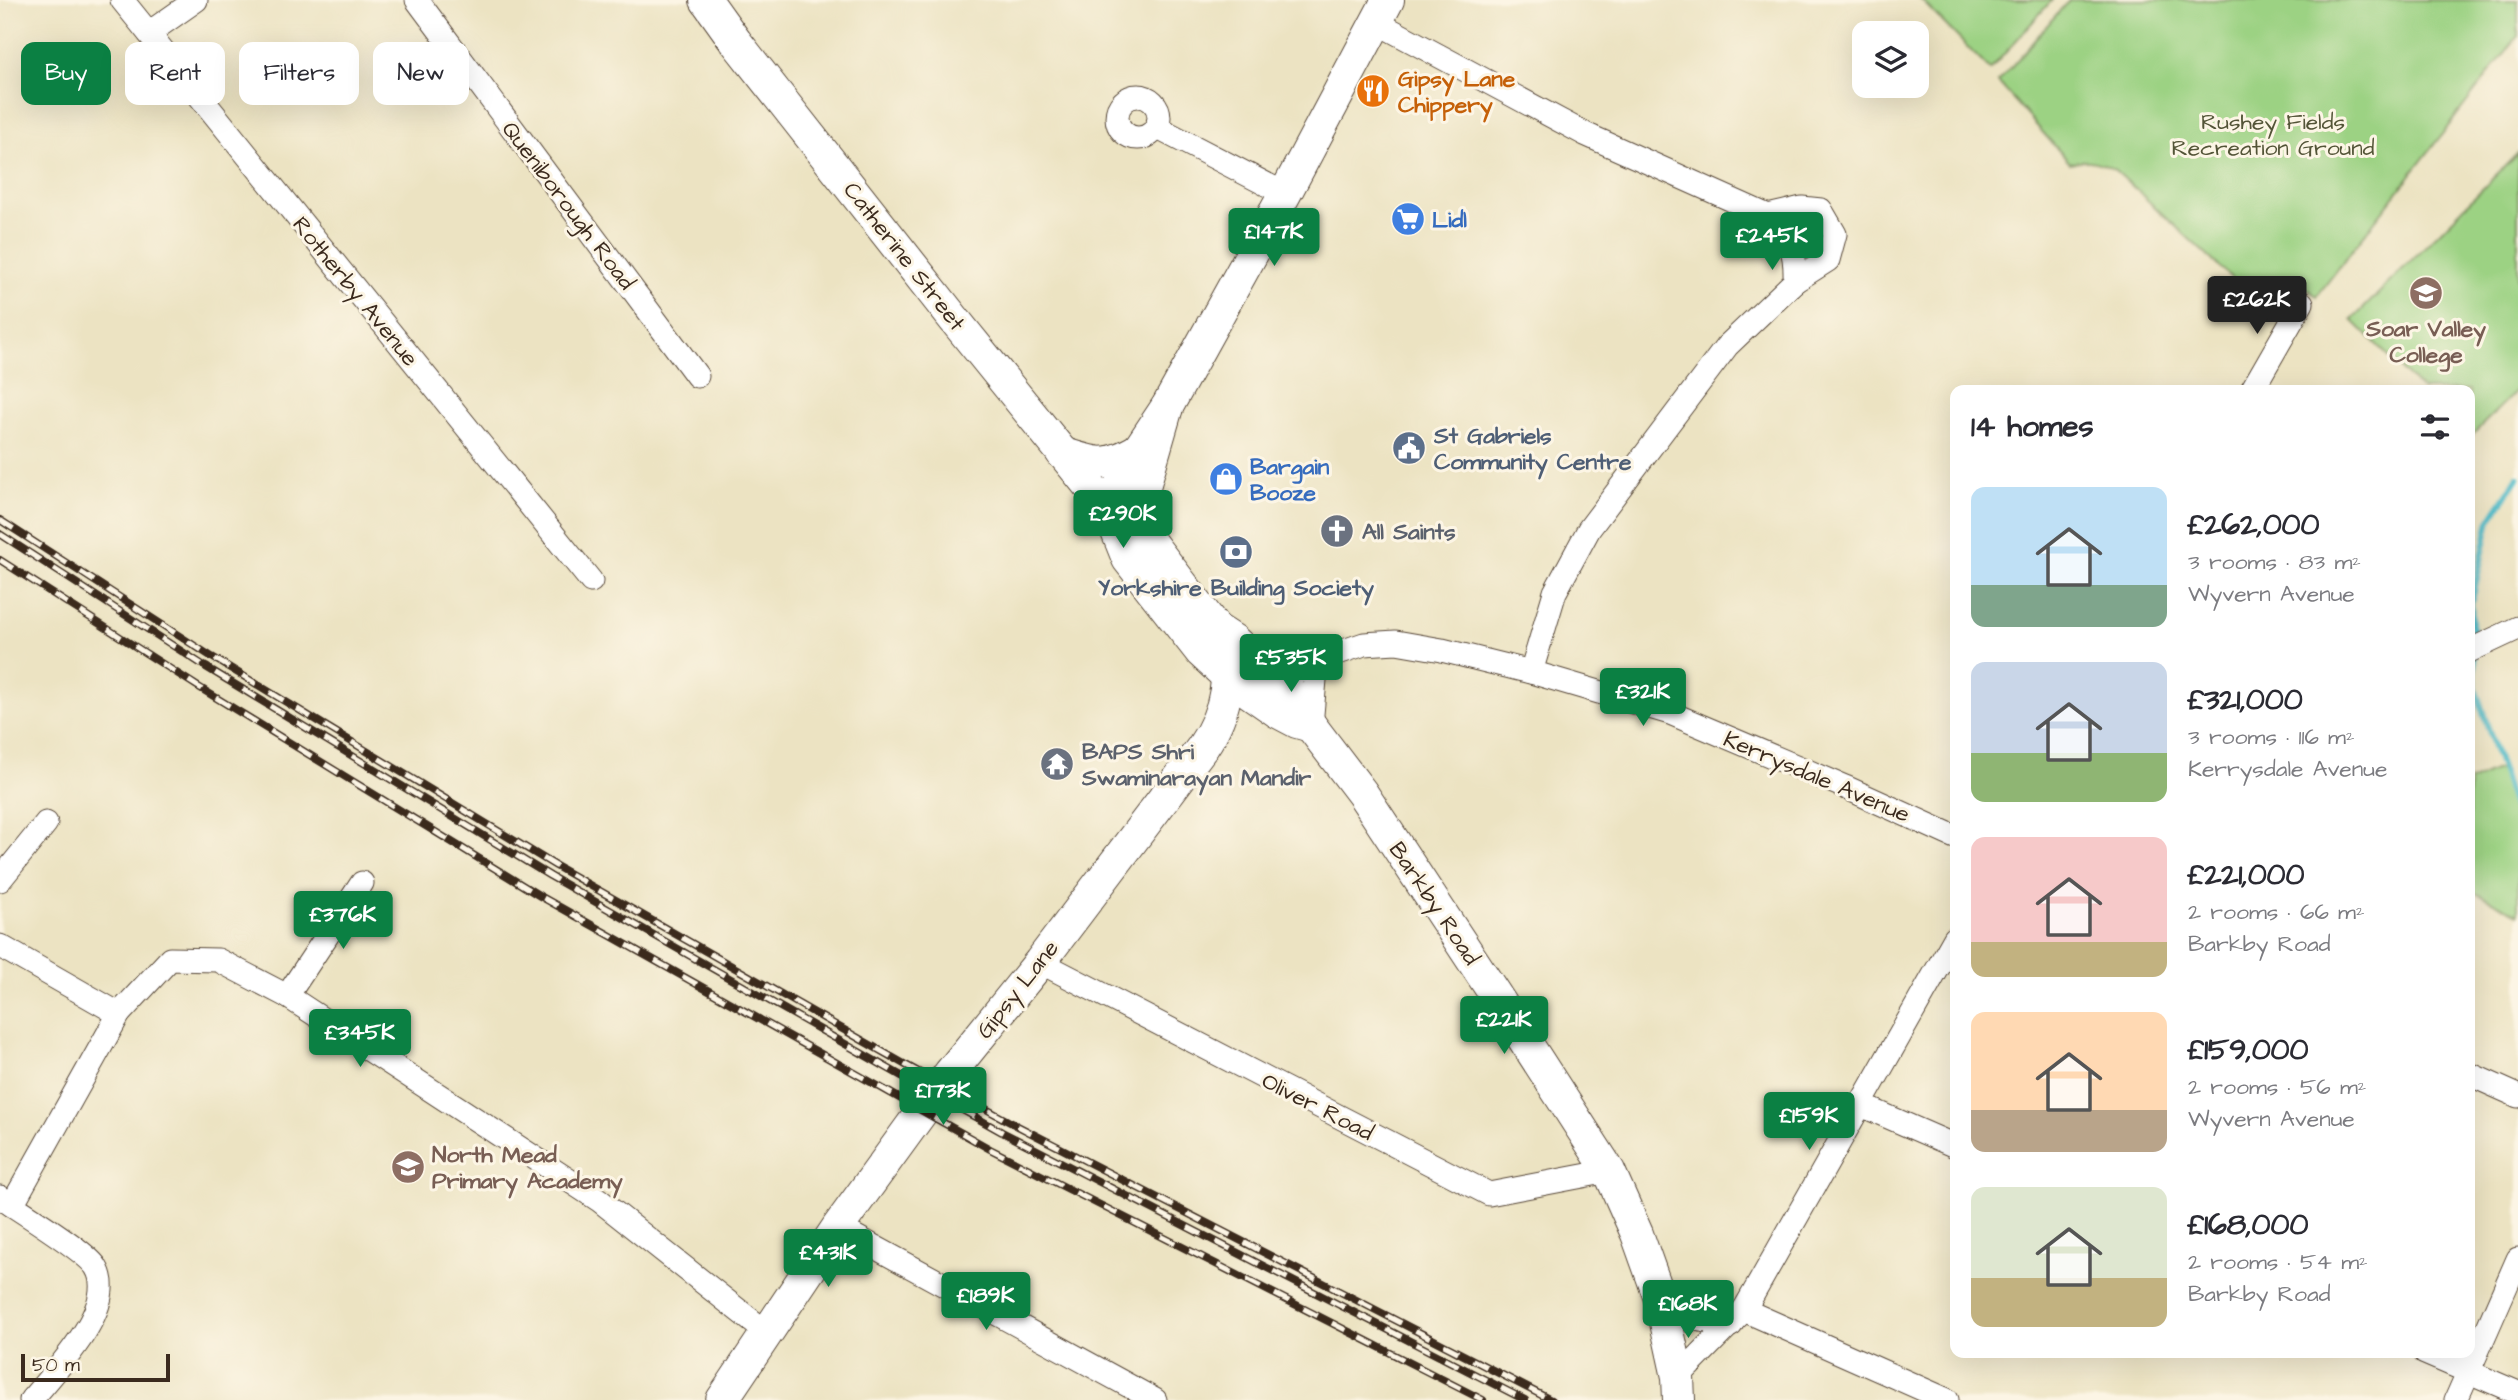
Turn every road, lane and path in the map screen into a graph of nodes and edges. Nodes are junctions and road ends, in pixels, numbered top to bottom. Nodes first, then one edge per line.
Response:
1 (122, 0) edge
2 (196, 0) edge
3 (416, 0) edge
4 (706, 0) edge
5 (1382, 11) edge
6 (149, 33) junction
7 (1156, 127) dead end
8 (1285, 194) junction
9 (1768, 216) junction
10 (1795, 281) junction
11 (2302, 303) dead end
12 (697, 376) dead end
13 (2255, 385) edge
14 (1167, 407) junction
15 (1139, 449) junction
16 (1062, 453) junction
17 (1108, 509) junction
18 (1146, 537) junction
19 (591, 581) dead end
20 (2518, 628) edge
21 (1216, 629) junction
22 (2475, 648) edge
23 (1316, 668) junction
24 (1531, 672) junction
25 (1272, 674) junction
26 (1229, 678) junction
27 (1278, 712) junction
28 (1216, 725) junction
29 (1311, 726) junction
30 (46, 823) dead end
31 (1950, 835) edge
32 (0, 880) edge
33 (362, 883) dead end
34 (0, 946) edge
35 (1950, 948) edge
36 (1040, 962) junction
37 (287, 996) junction
38 (119, 1014) junction
39 (2475, 1077) edge
40 (2518, 1096) edge
41 (1861, 1105) junction
42 (1950, 1144) edge
43 (1609, 1171) junction
44 (6, 1201) edge
45 (838, 1227) junction
46 (2518, 1259) edge
47 (1662, 1304) junction
48 (1737, 1317) junction
49 (767, 1333) junction
50 (2437, 1358) edge
51 (2470, 1372) junction
52 (1679, 1389) edge
53 (2518, 1393) edge
54 (31, 1400) edge
55 (722, 1400) edge
56 (1155, 1400) edge
57 (1947, 1400) edge
58 (2456, 1400) edge

1 - 6 street, Rotherby Avenue
2 - 6 street
3 - 12 street, Queniborough Road
4 - 16 street, Catherine Street
5 - 8 street, Gipsy Lane
5 - 9 street
6 - 19 street, Rotherby Avenue
7 - 8 street
8 - 14 street, Gipsy Lane
9 - 10 street
9 - 10 street
10 - 24 street
11 - 13 street
14 - 15 street, Gipsy Lane
14 - 18 street, Gipsy Lane
15 - 16 street
15 - 17 street, Gipsy Lane
16 - 17 street, Catherine Street
17 - 18 street
17 - 26 street
18 - 21 street, Gipsy Lane
20 - 22 street
21 - 25 street, Barkby Road
21 - 26 street, Gipsy Lane
23 - 24 street, Kerrysdale Avenue
23 - 25 street, Kerrysdale Avenue
23 - 29 street
24 - 31 street, Kerrysdale Avenue
25 - 26 street, Kerrysdale Avenue
25 - 29 street, Barkby Road
26 - 27 street
26 - 28 street, Gipsy Lane
27 - 28 street
27 - 29 street
28 - 36 street, Gipsy Lane
29 - 43 street, Barkby Road
30 - 32 street
33 - 37 street
34 - 38 street
35 - 41 street
36 - 43 street, Oliver Road
36 - 45 street, Gipsy Lane
37 - 38 street
37 - 49 street
38 - 44 street
39 - 40 street
41 - 42 street
41 - 48 street
43 - 47 street, Barkby Road
44 - 54 street
45 - 49 street, Gipsy Lane
45 - 56 street
46 - 51 street
47 - 48 street
47 - 52 street, Barkby Road
48 - 52 street
48 - 57 street
49 - 55 street, Gipsy Lane
50 - 51 street
51 - 53 street
51 - 58 street

